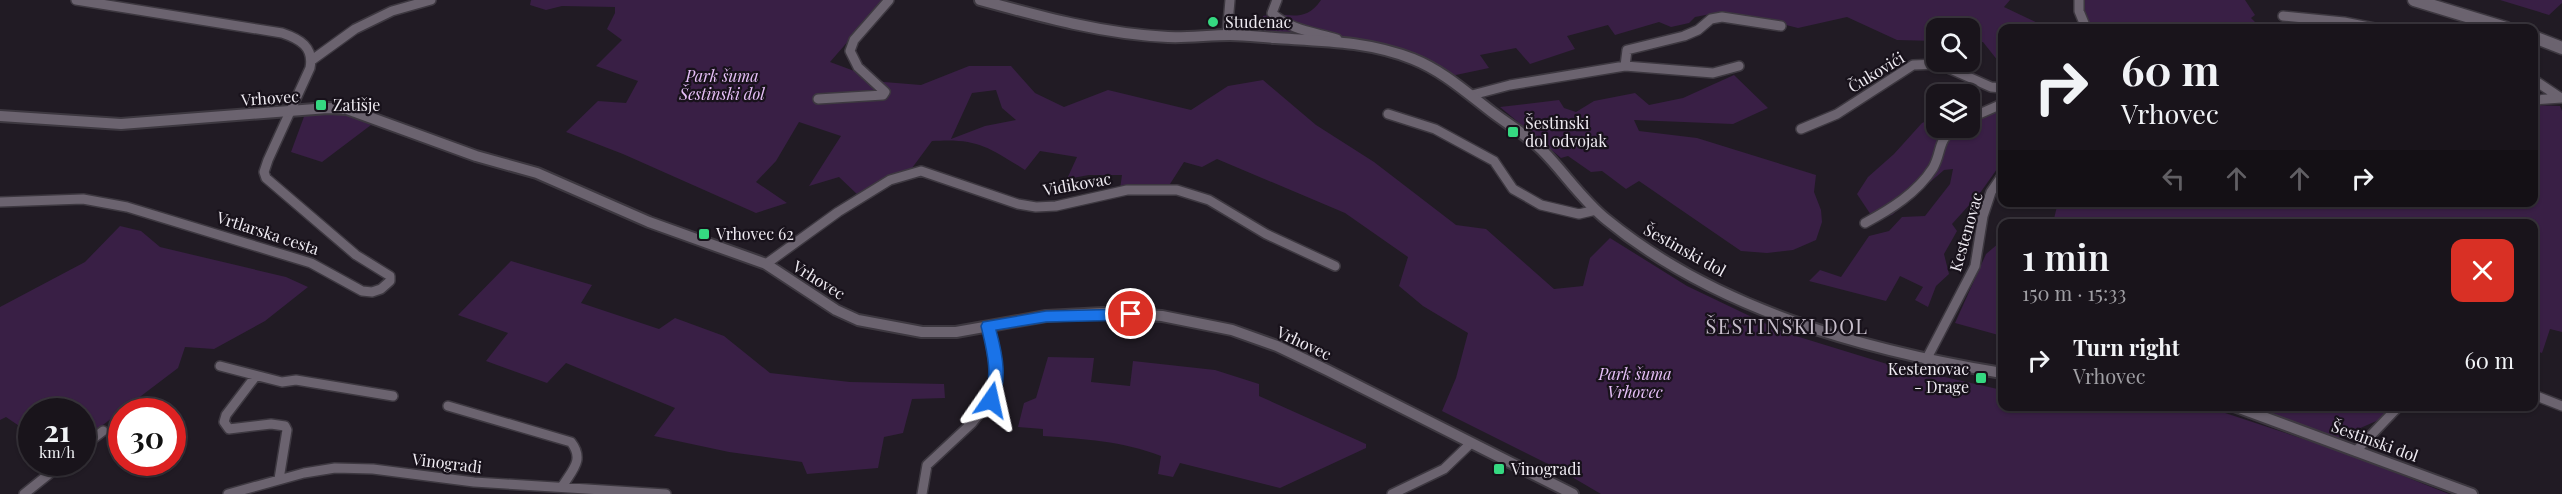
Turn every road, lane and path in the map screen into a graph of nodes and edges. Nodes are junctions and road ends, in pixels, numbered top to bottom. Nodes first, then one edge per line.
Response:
1 (76, 0) edge
2 (431, 0) edge
3 (889, 0) edge
4 (980, 0) edge
5 (1230, 0) edge
6 (1277, 0) edge
7 (2079, 0) edge
8 (2414, 0) edge
9 (2283, 16) dead end
10 (2084, 24) edge
11 (2354, 24) edge
12 (2493, 24) edge
13 (1781, 26) dead end
14 (1227, 35) junction
15 (1338, 39) junction
16 (2538, 39) edge
17 (2562, 42) edge
18 (2562, 48) edge
19 (312, 60) junction
20 (1625, 66) junction
21 (1739, 66) dead end
22 (2538, 83) edge
23 (1998, 88) edge
24 (1472, 95) junction
25 (2561, 98) edge
26 (818, 99) dead end
27 (2538, 100) edge
28 (1998, 106) edge
29 (290, 111) junction
30 (1388, 114) dead end
31 (1980, 114) edge
32 (0, 116) edge
33 (1801, 129) dead end
34 (1943, 138) edge
35 (1998, 182) edge
36 (0, 202) edge
37 (1596, 210) junction
38 (1865, 223) dead end
39 (766, 264) junction
40 (1335, 266) dead end
41 (988, 326) junction
42 (1926, 360) junction
43 (220, 366) dead end
44 (1998, 372) edge
45 (255, 377) junction
46 (393, 396) dead end
47 (2538, 396) edge
48 (448, 406) dead end
49 (2562, 406) edge
50 (2248, 411) edge
51 (2394, 411) edge
52 (102, 431) dead end
53 (96, 436) edge
54 (1470, 444) junction
55 (2356, 451) junction
56 (46, 476) edge
57 (279, 479) junction
58 (562, 487) junction
59 (24, 494) edge
60 (228, 494) edge
61 (666, 494) edge
62 (922, 494) edge
63 (1392, 494) edge
64 (1573, 494) edge
65 (2472, 494) edge

1 - 19 street
2 - 19 street
3 - 26 street
4 - 14 street, Šestinski dol
5 - 14 street
6 - 15 street
7 - 10 street
8 - 12 main road
9 - 11 street
13 - 20 street
14 - 15 street, Šestinski dol
15 - 24 street, Šestinski dol
16 - 17 street
16 - 18 main road
19 - 29 street
20 - 21 street
20 - 24 street
22 - 25 street
23 - 33 street, Čukovići
24 - 37 street, Šestinski dol
25 - 27 street
28 - 31 street
29 - 32 street, Vrhovec
29 - 36 street, Vrtlarska cesta
29 - 39 street, Vrhovec
30 - 37 street
34 - 38 street
35 - 42 street, Kestenovac
37 - 42 street, Šestinski dol
39 - 40 street, Vidikovac
39 - 41 street, Vrhovec
41 - 54 street, Vrhovec
41 - 62 street
42 - 44 street, Šestinski dol
43 - 45 street
45 - 46 street
45 - 57 street
47 - 49 street
48 - 58 street
50 - 55 street, Šestinski dol
51 - 55 street
52 - 53 street
54 - 63 street
54 - 64 street, Vrhovec
55 - 65 street, Šestinski dol
56 - 59 street
57 - 58 street, Vinogradi
57 - 60 street, Vinogradi
58 - 61 street, Vinogradi

